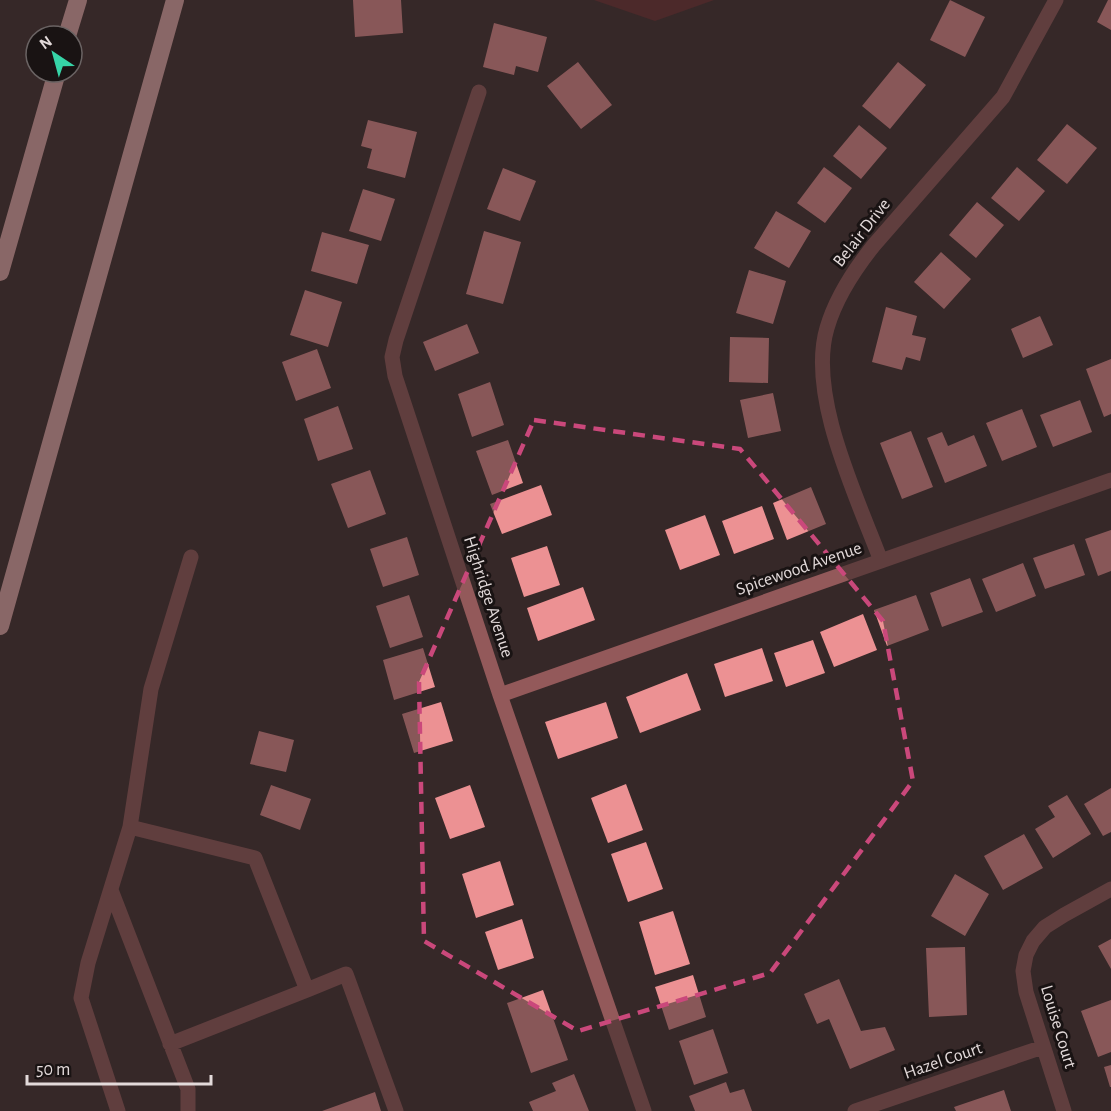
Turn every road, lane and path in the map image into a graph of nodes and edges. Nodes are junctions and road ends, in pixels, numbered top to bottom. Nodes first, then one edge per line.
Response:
1 (78, 0) edge
2 (175, 0) edge
3 (1056, 0) edge
4 (71, 24) edge
5 (54, 84) edge
6 (480, 92) dead end
7 (0, 272) edge
8 (1111, 480) edge
9 (191, 557) dead end
10 (881, 561) junction
11 (0, 626) edge
12 (500, 694) junction
13 (130, 827) junction
14 (1111, 889) edge
15 (111, 890) junction
16 (307, 990) junction
17 (170, 1044) junction
18 (1043, 1047) junction
19 (118, 1111) edge
20 (188, 1111) edge
21 (396, 1111) edge
22 (644, 1111) edge
23 (855, 1111) edge
24 (1064, 1111) edge

1 - 4 highway
2 - 11 highway
3 - 10 street, Belair Drive
5 - 7 highway
6 - 12 street, Highridge Avenue
8 - 10 street, Spicewood Avenue
9 - 13 street
10 - 12 street, Spicewood Avenue
12 - 22 street, Highridge Avenue
13 - 15 street
13 - 16 street
14 - 18 street, Louise Court
15 - 17 street
15 - 19 street
16 - 17 street
16 - 21 street
17 - 20 street
18 - 23 street, Hazel Court
18 - 24 street, Louise Court

